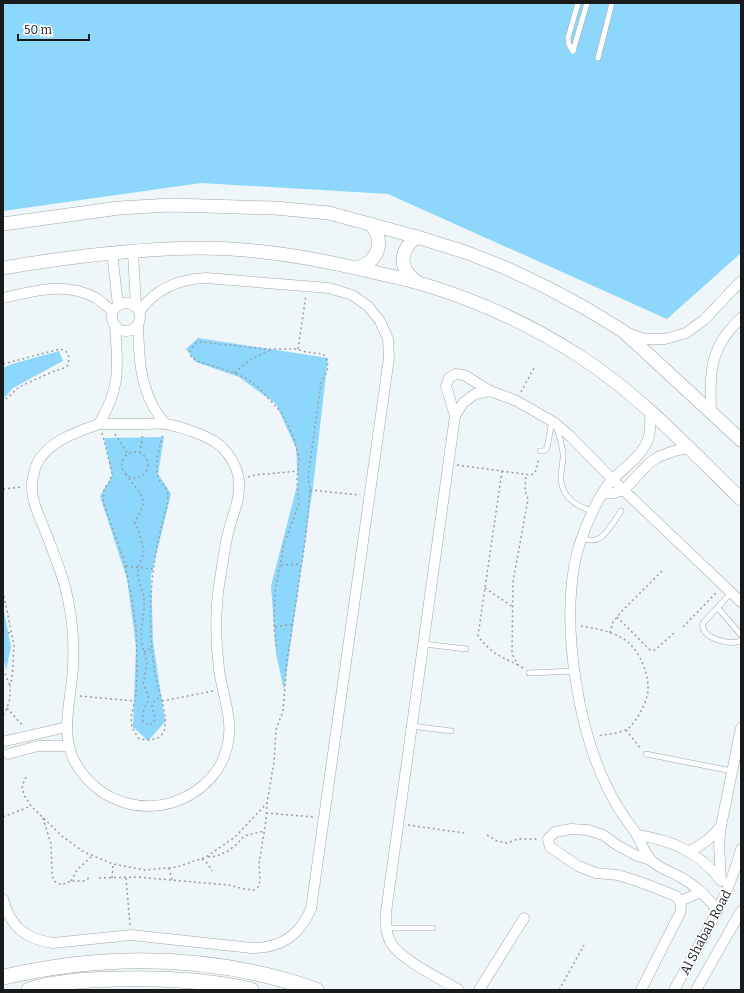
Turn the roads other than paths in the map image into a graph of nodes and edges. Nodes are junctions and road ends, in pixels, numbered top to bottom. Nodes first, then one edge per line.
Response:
1 (578, 3) edge
2 (587, 3) edge
3 (612, 3) edge
4 (598, 58) dead end
5 (3, 224) edge
6 (371, 224) junction
7 (417, 237) junction
8 (133, 252) junction
9 (112, 253) junction
10 (3, 268) edge
11 (358, 268) junction
12 (741, 281) edge
13 (418, 282) junction
14 (3, 298) edge
15 (116, 308) junction
16 (137, 309) junction
17 (741, 318) edge
18 (138, 324) junction
19 (115, 326) junction
20 (623, 331) junction
21 (490, 391) junction
22 (650, 412) junction
23 (711, 412) junction
24 (455, 416) junction
25 (553, 422) junction
26 (104, 424) junction
27 (165, 424) junction
28 (741, 440) edge
29 (688, 448) junction
30 (540, 451) road end
31 (613, 480) junction
32 (624, 490) junction
33 (602, 494) junction
34 (741, 499) edge
35 (593, 511) junction
36 (622, 511) dead end
37 (582, 538) junction
38 (731, 593) junction
39 (741, 602) edge
40 (718, 608) junction
41 (741, 635) edge
42 (741, 640) edge
43 (424, 644) junction
44 (466, 650) dead end
45 (574, 671) junction
46 (529, 673) road end
47 (412, 726) junction
48 (67, 727) junction
49 (741, 728) edge
50 (451, 731) dead end
51 (4, 740) edge
52 (68, 746) junction
53 (646, 754) road end
54 (6, 756) edge
55 (732, 771) junction
56 (721, 826) junction
57 (637, 834) junction
58 (741, 849) edge
59 (690, 851) junction
60 (651, 860) junction
61 (721, 880) junction
62 (686, 881) junction
63 (727, 891) junction
64 (701, 892) junction
65 (678, 898) junction
66 (3, 899) edge
67 (718, 911) junction
68 (741, 911) edge
69 (524, 918) dead end
70 (386, 928) junction
71 (433, 928) dead end
72 (31, 971) junction
73 (4, 981) edge
74 (32, 989) edge
75 (251, 990) edge
76 (316, 990) edge
77 (459, 990) edge
78 (479, 990) edge
79 (641, 990) edge
80 (674, 990) edge
81 (696, 990) edge

1 - 2 lane
3 - 4 lane
5 - 6 street
6 - 7 street
6 - 11 street
7 - 13 street
7 - 20 street
8 - 9 street
8 - 11 street
8 - 16 street
9 - 10 street
9 - 15 street
11 - 13 street
12 - 20 street
13 - 22 street
14 - 15 street
15 - 16 street
15 - 19 street
16 - 18 street
16 - 66 street
17 - 23 street
18 - 19 street
18 - 27 street
19 - 26 street
20 - 23 street
21 - 24 street
21 - 24 street
21 - 25 street
22 - 29 street
22 - 31 street
23 - 28 street
24 - 43 street
25 - 30 lane
25 - 31 street
25 - 35 lane
26 - 27 street
26 - 48 street
27 - 52 street
29 - 32 street
29 - 34 street
31 - 32 street
31 - 33 street
32 - 33 street
32 - 38 street
33 - 35 street
35 - 37 street
36 - 37 lane
37 - 45 street
38 - 39 street
38 - 40 lane
40 - 41 lane
40 - 42 lane
43 - 44 lane
43 - 47 street
45 - 46 lane
45 - 57 street
47 - 50 lane
47 - 70 street
48 - 51 street
48 - 52 street
49 - 55 street
51 - 54 street
52 - 54 street
53 - 55 lane
55 - 56 street
56 - 59 street
56 - 61 street
57 - 59 street
57 - 60 street
58 - 63 street, Al Shabab Road
59 - 61 street
60 - 62 street
60 - 65 street
61 - 63 street
62 - 64 street
62 - 65 street
63 - 67 street, Al Shabab Road
64 - 65 street
64 - 67 street
65 - 79 street
67 - 80 street, Al Shabab Road
68 - 81 street, Al Shabab Road
69 - 78 street
70 - 71 lane
70 - 77 street
72 - 73 main road
72 - 74 main road
72 - 76 main road
74 - 75 main road

